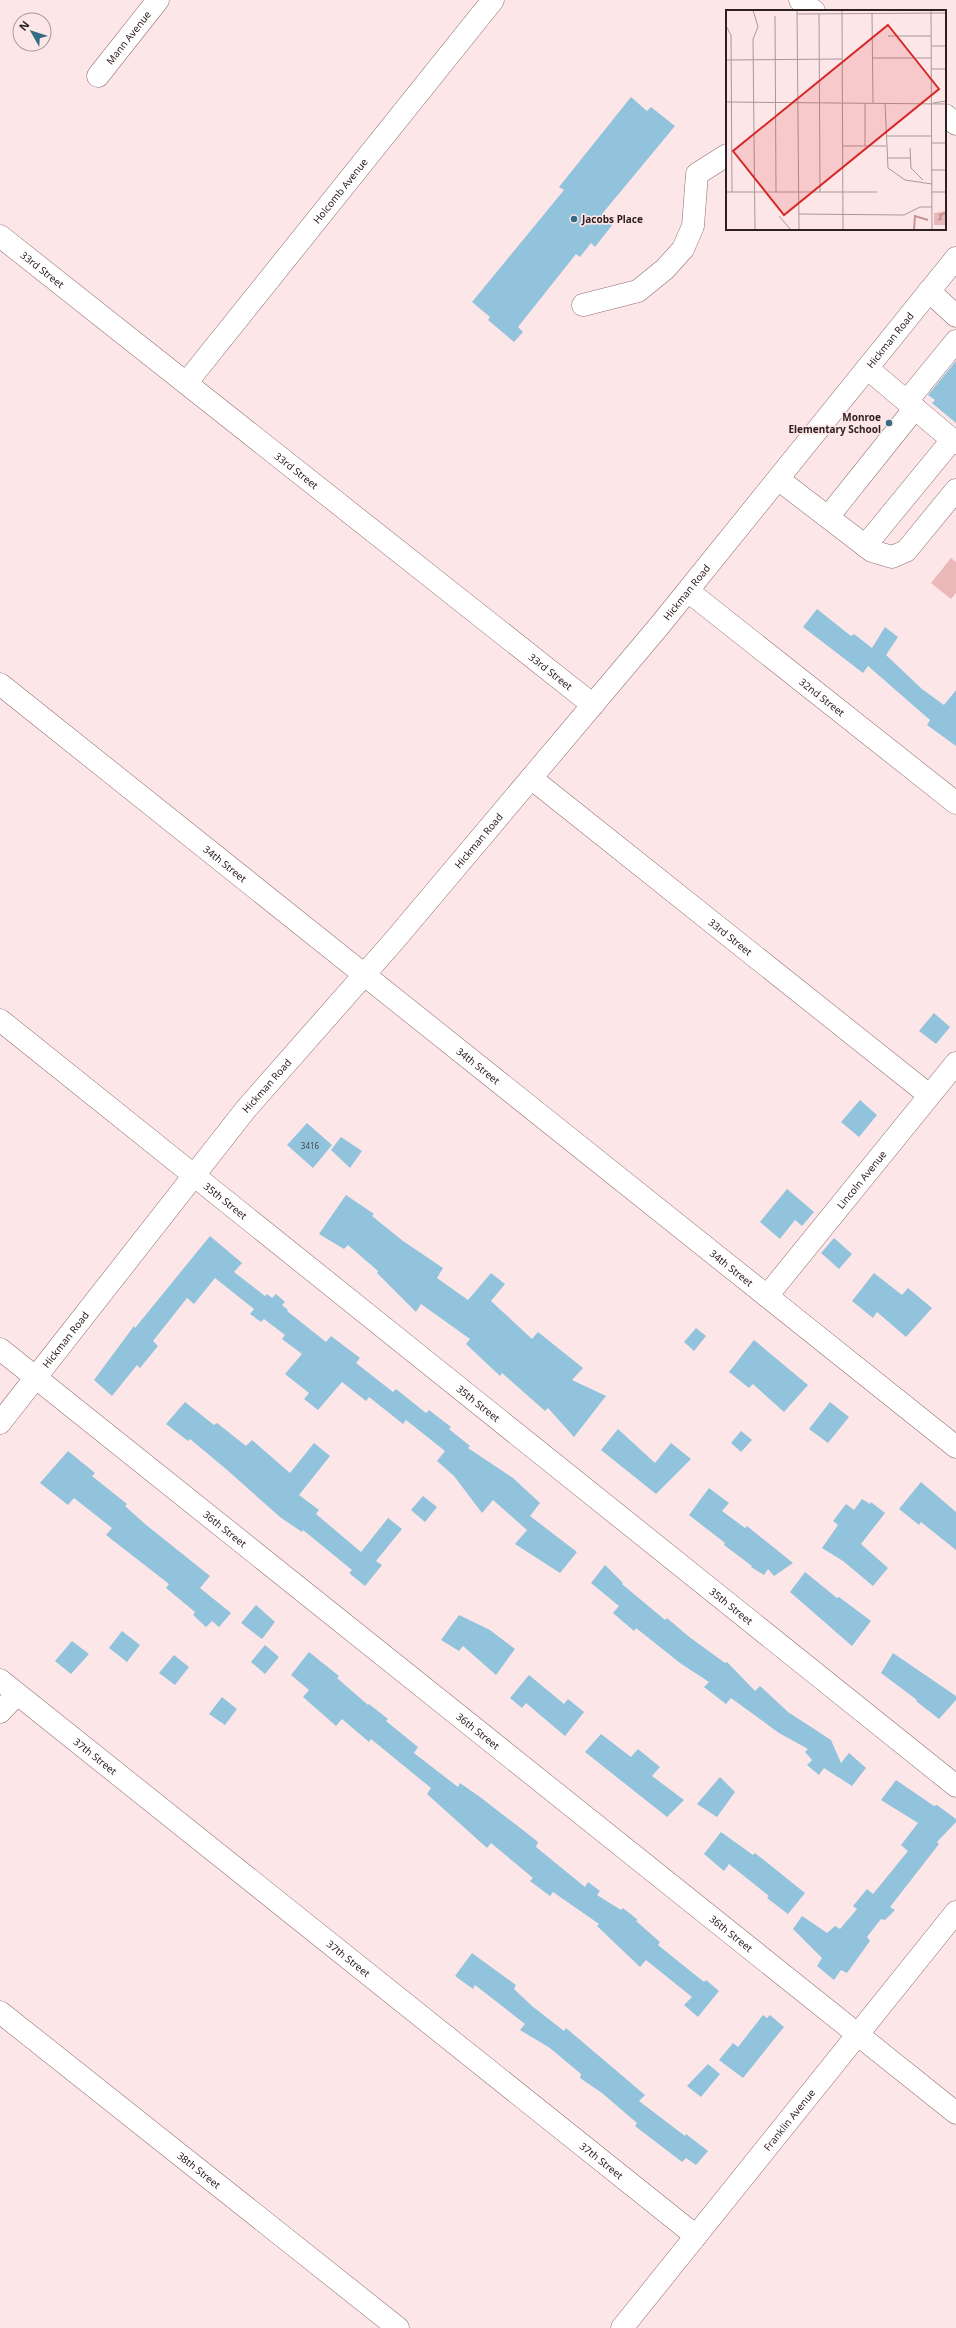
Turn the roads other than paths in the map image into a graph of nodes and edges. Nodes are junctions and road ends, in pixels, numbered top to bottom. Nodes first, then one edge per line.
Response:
1 (158, 0) edge
2 (493, 0) edge
3 (800, 0) edge
4 (813, 10) edge
5 (98, 76) dead end
6 (946, 116) edge
7 (956, 124) edge
8 (726, 156) edge
9 (0, 236) edge
10 (956, 258) edge
11 (929, 291) junction
12 (583, 305) dead end
13 (956, 316) edge
14 (956, 342) edge
15 (867, 368) junction
16 (187, 382) junction
17 (911, 405) junction
18 (954, 442) edge
19 (778, 478) junction
20 (956, 490) edge
21 (828, 517) junction
22 (865, 546) junction
23 (688, 591) junction
24 (0, 684) edge
25 (593, 705) junction
26 (531, 778) junction
27 (956, 804) edge
28 (363, 976) junction
29 (0, 1020) edge
30 (956, 1062) edge
31 (929, 1096) junction
32 (194, 1175) junction
33 (767, 1296) junction
34 (0, 1349) edge
35 (36, 1377) junction
36 (0, 1424) edge
37 (956, 1447) edge
38 (0, 1680) edge
39 (17, 1694) junction
40 (0, 1712) edge
41 (956, 1786) edge
42 (956, 1912) edge
43 (0, 2012) edge
44 (858, 2035) junction
45 (956, 2113) edge
46 (696, 2236) junction
47 (398, 2328) edge
48 (622, 2328) edge

1 - 5 street, Mann Avenue
2 - 16 street, Holcomb Avenue
3 - 4 street
6 - 7 street
8 - 12 street
9 - 16 street, 33rd Street
10 - 11 street, Hickman Road
11 - 13 street
11 - 15 street, Hickman Road
14 - 17 street
15 - 17 street
15 - 19 street, Hickman Road
16 - 25 street, 33rd Street
17 - 18 street
17 - 21 street
18 - 22 street
19 - 21 street
19 - 23 street, Hickman Road
20 - 22 street
21 - 22 street
23 - 25 street, Hickman Road
23 - 27 street, 32nd Street
24 - 28 street, 34th Street
25 - 26 street, Hickman Road
26 - 28 street, Hickman Road
26 - 31 street, 33rd Street
28 - 32 street, Hickman Road
28 - 33 street, 34th Street
29 - 32 street, 35th Street
30 - 31 street, Lincoln Avenue
31 - 33 street, Lincoln Avenue
32 - 35 street, Hickman Road
32 - 41 street, 35th Street
33 - 37 street, 34th Street
34 - 35 street, 36th Street
35 - 36 street, Hickman Road
35 - 44 street, 36th Street
38 - 39 street, 37th Street
39 - 40 street
39 - 46 street, 37th Street
42 - 44 street, Franklin Avenue
43 - 47 street, 38th Street
44 - 45 street, 36th Street
44 - 46 street, Franklin Avenue
46 - 48 street, Franklin Avenue

